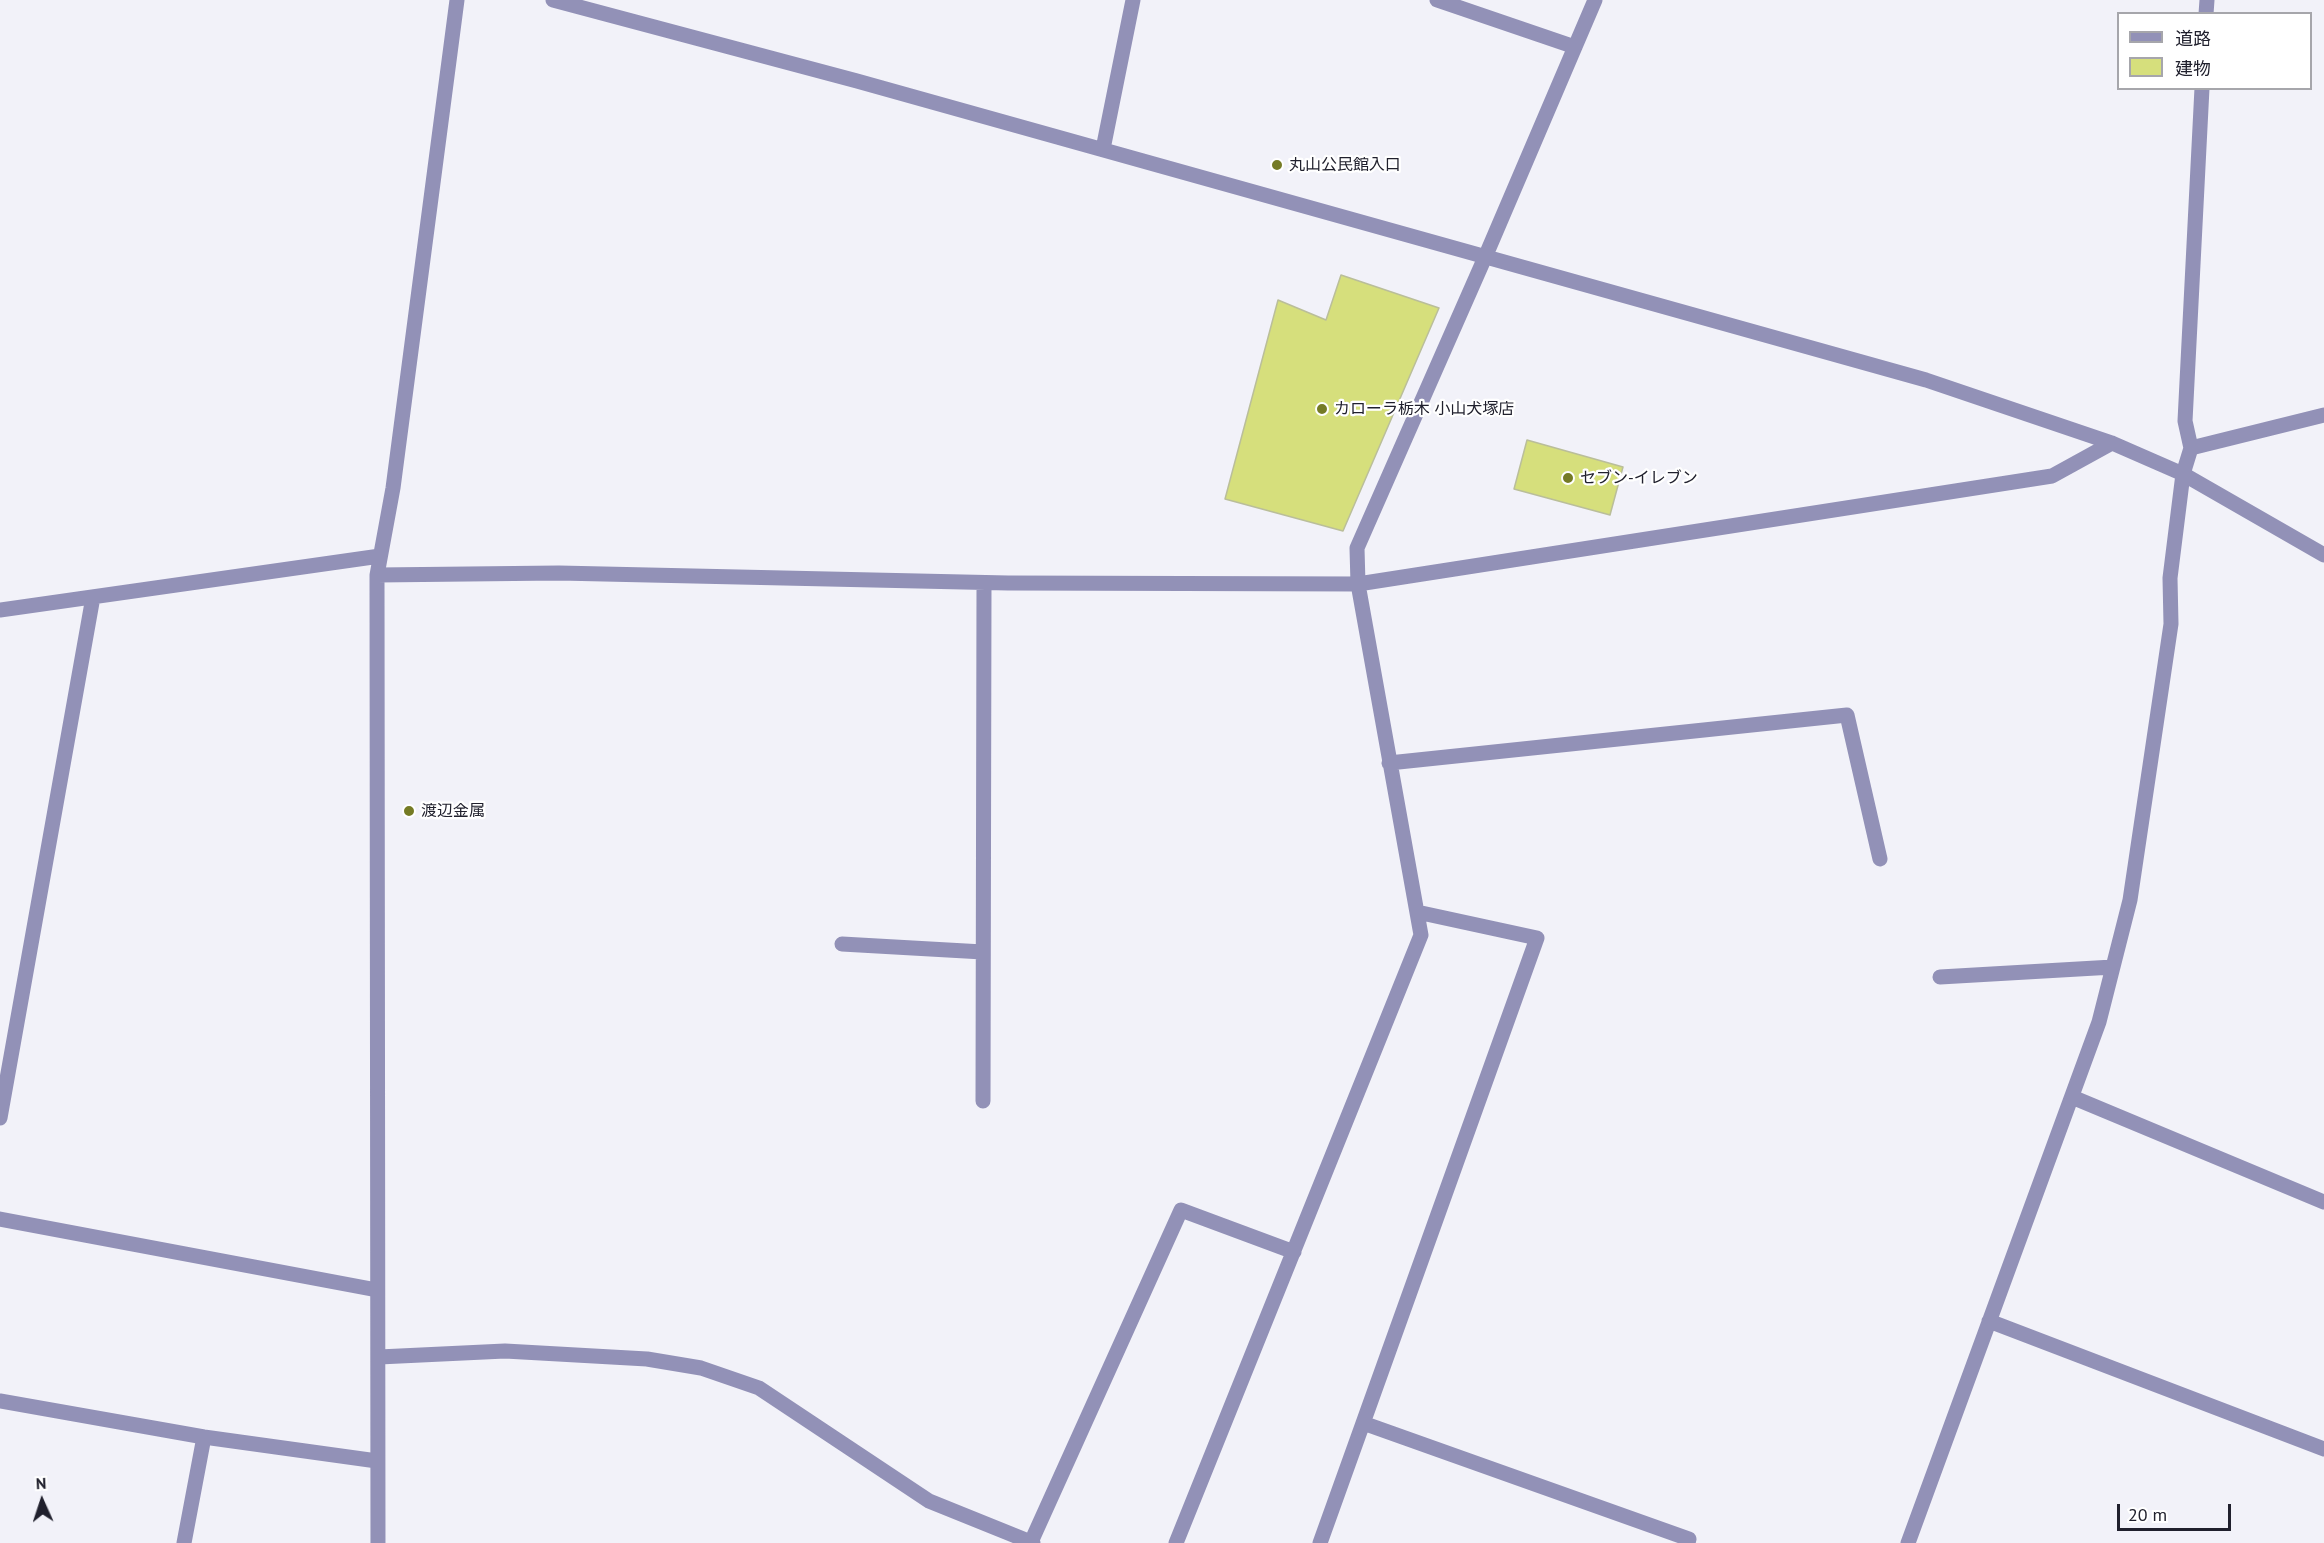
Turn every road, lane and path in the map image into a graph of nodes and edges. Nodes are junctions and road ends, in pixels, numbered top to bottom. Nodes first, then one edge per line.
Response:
1 (457, 0) edge
2 (553, 0) edge
3 (1133, 0) edge
4 (1437, 0) edge
5 (1595, 0) edge
6 (1575, 47) junction
7 (2202, 90) edge
8 (1103, 149) junction
9 (1486, 255) junction
10 (2324, 415) edge
11 (2112, 442) junction
12 (2191, 448) junction
13 (2183, 474) junction
14 (2324, 555) edge
15 (380, 556) junction
16 (377, 575) junction
17 (984, 583) junction
18 (1358, 584) junction
19 (93, 597) junction
20 (0, 610) edge
21 (1389, 763) junction
22 (1880, 859) dead end
23 (1417, 912) junction
24 (842, 944) dead end
25 (983, 952) junction
26 (2114, 967) junction
27 (1940, 977) dead end
28 (6, 1048) edge
29 (2072, 1097) junction
30 (983, 1101) dead end
31 (0, 1118) edge
32 (2324, 1202) edge
33 (0, 1219) edge
34 (1294, 1252) junction
35 (377, 1290) junction
36 (1989, 1321) junction
37 (379, 1357) junction
38 (0, 1401) edge
39 (1364, 1424) junction
40 (204, 1437) junction
41 (2324, 1449) edge
42 (376, 1461) junction
43 (184, 1543) edge
44 (378, 1543) edge
45 (1032, 1543) edge
46 (1176, 1543) edge
47 (1320, 1543) edge
48 (1688, 1543) edge
49 (1908, 1543) edge

1 - 15 street
2 - 8 street
3 - 8 street
4 - 6 street
5 - 6 street
6 - 9 street
7 - 12 street
8 - 9 street
9 - 11 street
9 - 18 street
10 - 12 street
11 - 13 street
11 - 18 street
12 - 13 street
13 - 14 street
13 - 26 street
15 - 16 street
15 - 19 street
16 - 17 street
16 - 35 street
17 - 18 street
17 - 25 street
18 - 21 street
19 - 20 street
19 - 28 street
21 - 22 street
21 - 23 street
23 - 34 street
23 - 39 street
24 - 25 street
25 - 30 street
26 - 27 street
26 - 29 street
28 - 31 street
29 - 32 street
29 - 36 street
33 - 35 street
34 - 45 street
34 - 46 street
35 - 37 street
36 - 41 street
36 - 49 street
37 - 42 street
37 - 45 street
38 - 40 street
39 - 47 street
39 - 48 street
40 - 42 street
40 - 43 street
42 - 44 street

